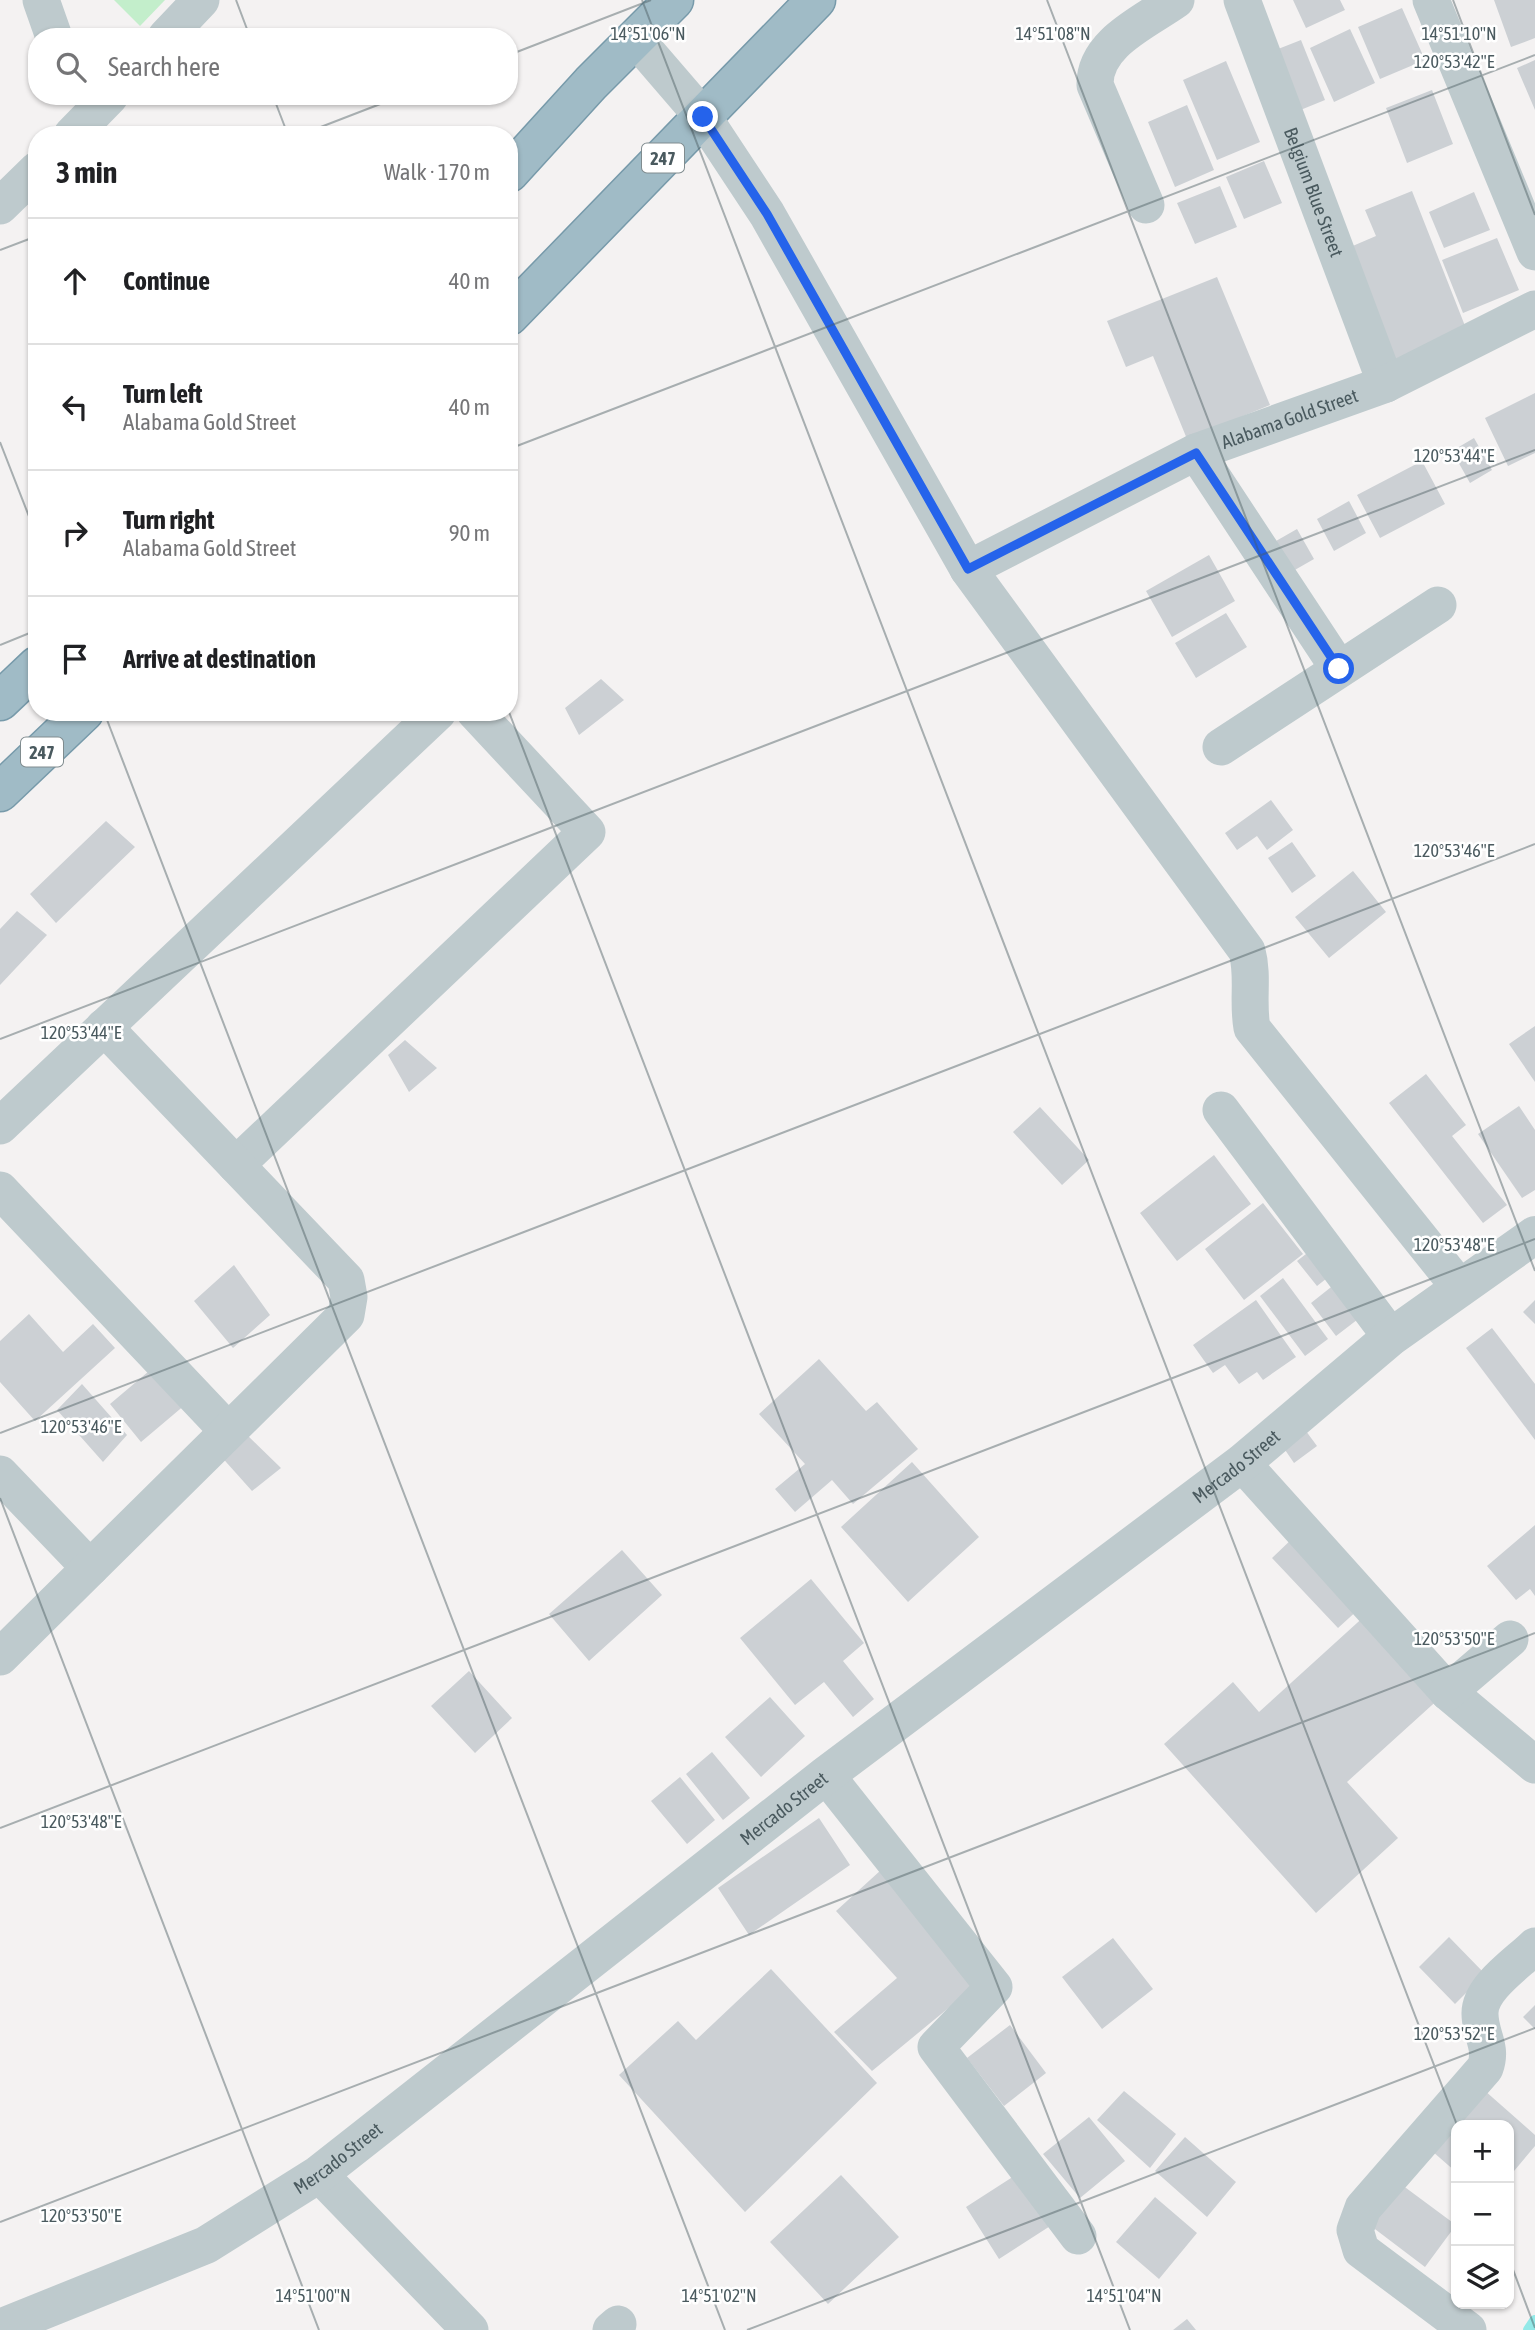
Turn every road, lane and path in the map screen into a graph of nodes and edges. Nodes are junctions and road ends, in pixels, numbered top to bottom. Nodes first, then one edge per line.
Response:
1 (41, 0) edge
2 (201, 0) edge
3 (674, 0) edge
4 (816, 0) edge
5 (1176, 0) edge
6 (1242, 0) edge
7 (1431, 0) edge
8 (51, 28) edge
9 (175, 28) edge
10 (635, 38) junction
11 (703, 117) junction
12 (518, 163) edge
13 (28, 179) edge
14 (1146, 205) dead end
15 (0, 206) edge
16 (1535, 252) edge
17 (518, 307) edge
18 (1535, 309) edge
19 (1386, 384) junction
20 (1196, 453) junction
21 (968, 569) junction
22 (1438, 605) dead end
23 (1339, 669) junction
24 (28, 675) edge
25 (0, 701) edge
26 (74, 721) edge
27 (428, 721) edge
28 (483, 721) edge
29 (1221, 747) dead end
30 (0, 792) edge
31 (104, 1027) junction
32 (1221, 1110) dead end
33 (0, 1126) edge
34 (236, 1165) junction
35 (0, 1190) edge
36 (1535, 1235) edge
37 (1460, 1288) junction
38 (1391, 1337) junction
39 (228, 1431) junction
40 (1242, 1463) junction
41 (0, 1474) edge
42 (90, 1568) junction
43 (1510, 1639) dead end
44 (0, 1657) edge
45 (1448, 1692) junction
46 (1535, 1765) edge
47 (826, 1774) junction
48 (1535, 1946) edge
49 (319, 2174) junction
50 (1078, 2236) dead end
51 (0, 2328) edge
52 (470, 2330) edge
53 (1468, 2330) edge

1 - 8 street
2 - 9 street
3 - 10 highway
4 - 11 highway, 247
5 - 14 street
6 - 19 street, Belgium Blue Street
7 - 16 street
10 - 11 street
10 - 12 highway
11 - 17 highway, 247
11 - 21 street
13 - 15 street
18 - 19 street, Alabama Gold Street
19 - 20 street, Alabama Gold Street
20 - 21 street, Alabama Gold Street
20 - 23 street
21 - 37 street
22 - 23 street
23 - 29 street
24 - 25 highway
26 - 30 highway, 247
27 - 31 street
28 - 34 street
31 - 33 street
31 - 34 street
32 - 38 street
34 - 39 street
35 - 39 street
36 - 37 street, Mercado Street
37 - 38 street, Mercado Street
38 - 40 street, Mercado Street
39 - 42 street
40 - 45 street
40 - 47 street, Mercado Street
41 - 42 street
42 - 44 street
43 - 45 street
45 - 46 street
47 - 49 street, Mercado Street
47 - 50 street
48 - 53 street
49 - 51 street, Mercado Street
49 - 52 street

